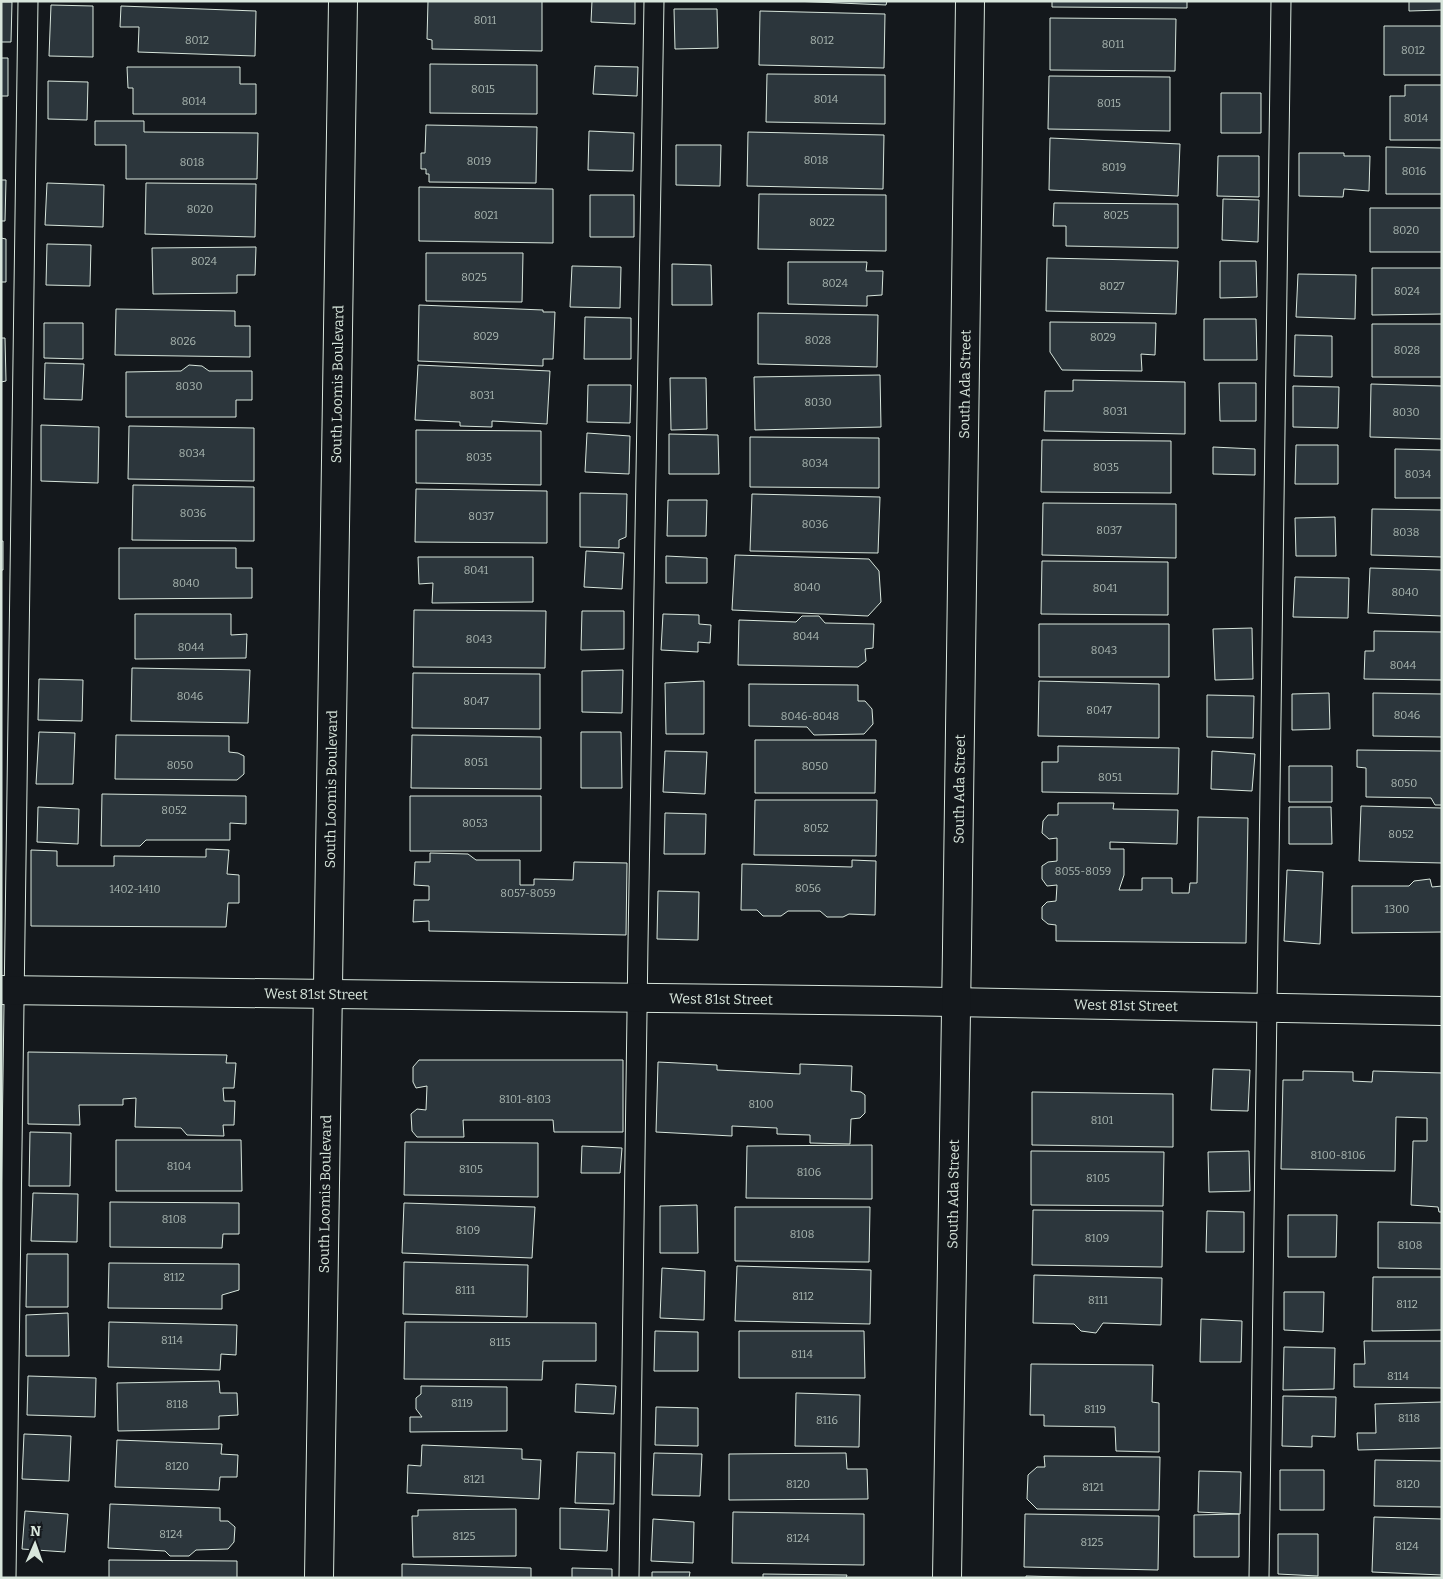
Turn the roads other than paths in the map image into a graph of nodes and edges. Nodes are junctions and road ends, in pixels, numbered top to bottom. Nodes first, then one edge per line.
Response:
1 (28, 1) edge
2 (343, 1) edge
3 (654, 1) edge
4 (970, 1) edge
5 (1281, 1) edge
6 (8, 990) edge
7 (327, 993) junction
8 (637, 997) junction
9 (956, 1002) junction
10 (1266, 1007) junction
11 (1442, 1011) edge
12 (6, 1578) edge
13 (319, 1578) edge
14 (629, 1578) edge
15 (947, 1578) edge
16 (1259, 1578) edge

1 - 6 lane
2 - 7 street, South Loomis Boulevard
3 - 8 lane
4 - 9 street, South Ada Street
5 - 10 lane
6 - 7 street, West 81st Street
6 - 12 lane
7 - 8 street, West 81st Street
7 - 13 street, South Loomis Boulevard
8 - 9 street, West 81st Street
8 - 14 lane
9 - 10 street, West 81st Street
9 - 15 street, South Ada Street
10 - 11 street, West 81st Street
10 - 16 lane

